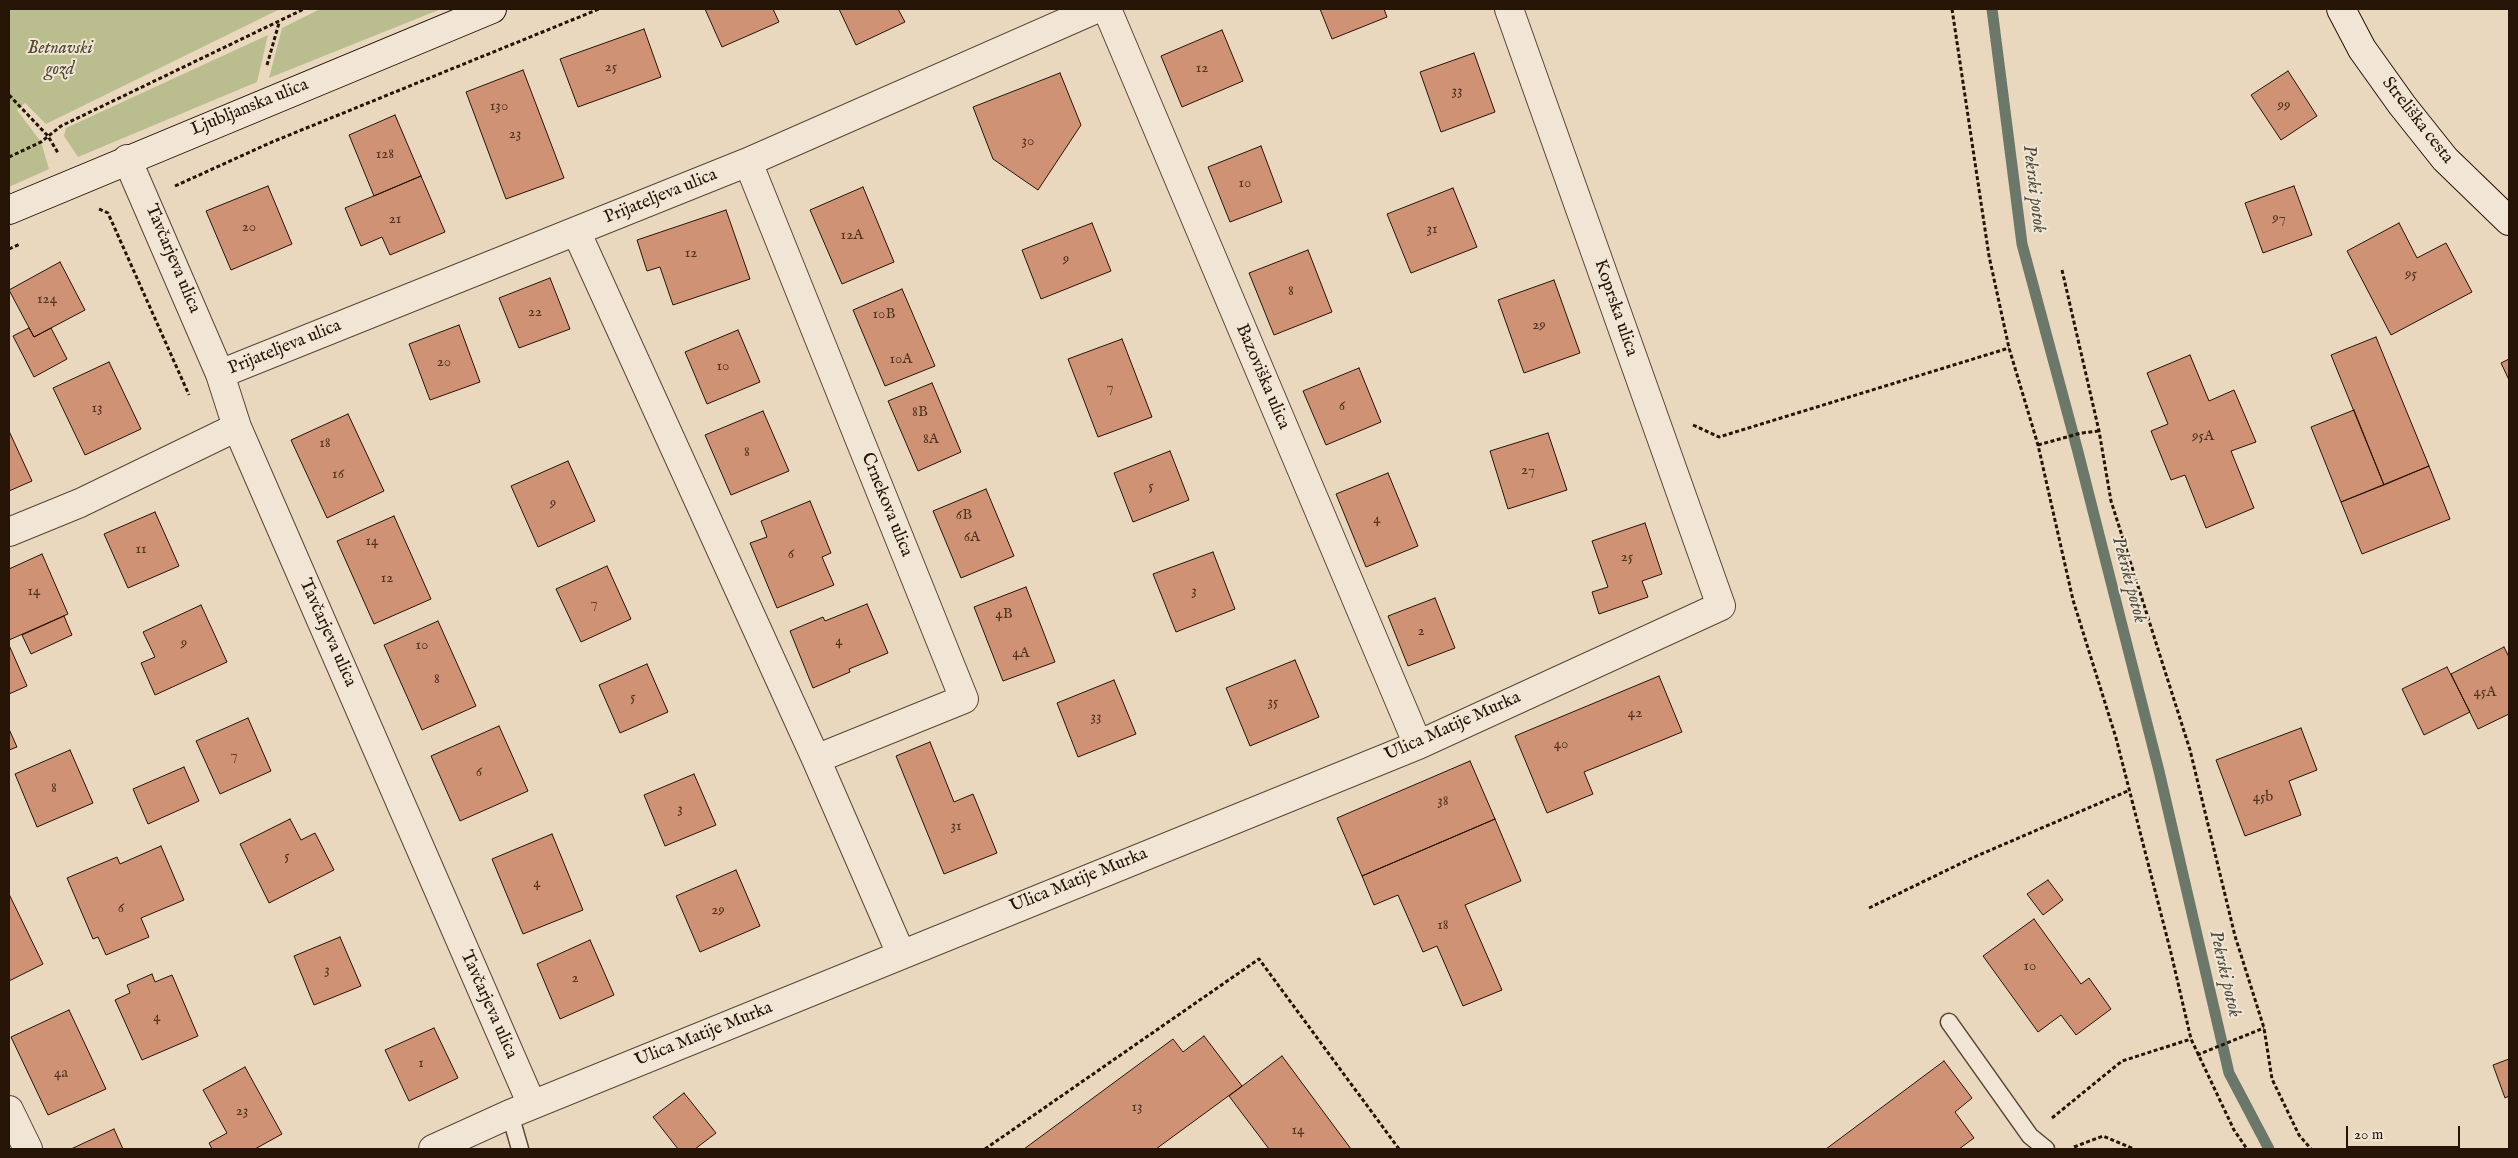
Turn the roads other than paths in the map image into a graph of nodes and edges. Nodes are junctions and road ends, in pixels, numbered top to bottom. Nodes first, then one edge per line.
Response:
1 (492, 9) edge
2 (1096, 9) edge
3 (1107, 9) edge
4 (1509, 9) edge
5 (2341, 9) edge
6 (127, 159) junction
7 (748, 162) junction
8 (9, 210) edge
9 (2509, 221) edge
10 (576, 231) junction
11 (220, 374) junction
12 (237, 427) junction
13 (9, 532) edge
14 (1721, 606) joint
15 (1418, 745) junction
16 (816, 759) junction
17 (901, 954) junction
18 (1949, 1022) dead end
19 (521, 1109) junction
20 (9, 1110) edge
21 (28, 1149) edge
22 (433, 1149) edge
23 (520, 1149) edge
24 (2046, 1149) edge

1 - 6 street, Ljubljanska ulica
2 - 7 street, Prijateljeva ulica
3 - 15 street, Bazoviška ulica
4 - 14 street, Koprska ulica
5 - 9 street, Streliška cesta
6 - 8 street, Ljubljanska ulica
6 - 11 street, Tavčarjeva ulica
7 - 10 street, Prijateljeva ulica
7 - 16 street, Crnekova ulica
10 - 11 street, Prijateljeva ulica
10 - 16 street
11 - 12 street, Tavčarjeva ulica
12 - 13 street
12 - 19 street, Tavčarjeva ulica
14 - 15 street, Ulica Matije Murka
15 - 17 street, Ulica Matije Murka
16 - 17 street
17 - 19 street, Ulica Matije Murka
18 - 24 lane
19 - 22 street, Ulica Matije Murka
19 - 23 lane
20 - 21 street

